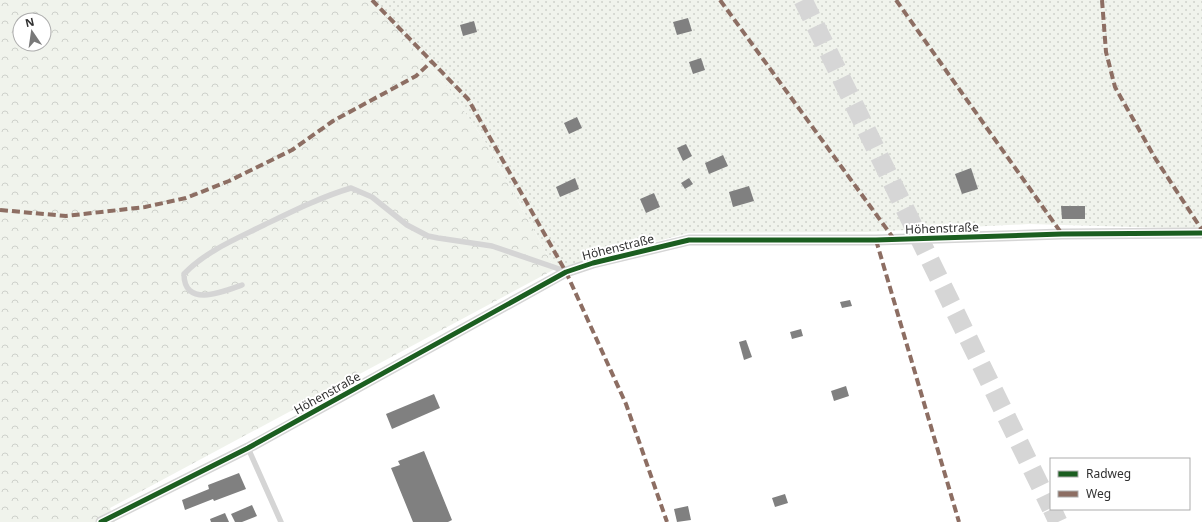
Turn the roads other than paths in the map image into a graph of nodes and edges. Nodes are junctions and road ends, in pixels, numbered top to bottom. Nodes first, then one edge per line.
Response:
1 (1202, 233) edge
2 (566, 272) junction
3 (242, 285) dead end
4 (248, 448) junction
5 (101, 522) edge
6 (281, 522) edge

1 - 2 street, Höhenstraße
2 - 3 lane
2 - 4 street, Höhenstraße
4 - 5 street, Höhenstraße
4 - 6 lane

